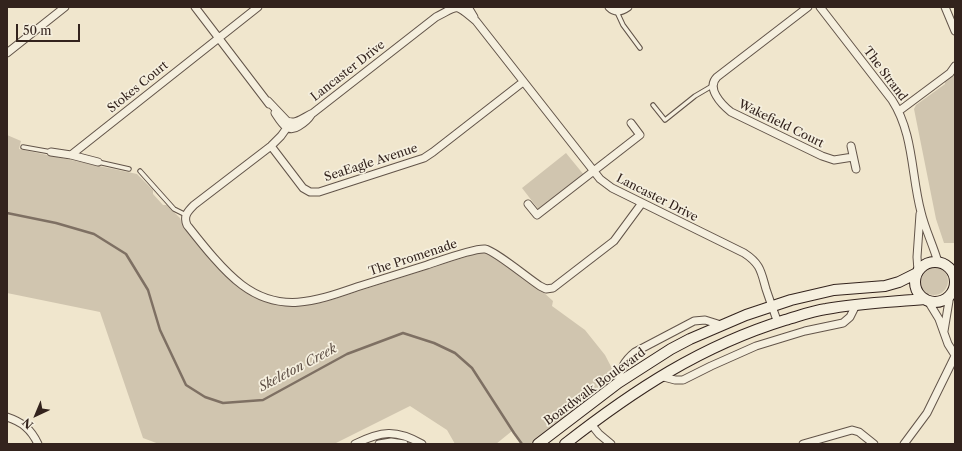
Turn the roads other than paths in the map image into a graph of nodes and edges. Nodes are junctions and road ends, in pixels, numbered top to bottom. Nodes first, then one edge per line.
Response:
1 (65, 7) edge
2 (195, 7) edge
3 (258, 7) edge
4 (445, 7) edge
5 (468, 7) edge
6 (609, 7) edge
7 (628, 7) edge
8 (808, 7) edge
9 (820, 7) edge
10 (945, 7) edge
11 (617, 12) junction
12 (436, 17) junction
13 (476, 21) junction
14 (955, 31) edge
15 (218, 37) junction
16 (640, 48) dead end
17 (7, 53) edge
18 (955, 66) edge
19 (952, 72) edge
20 (523, 82) junction
21 (712, 86) junction
22 (653, 105) dead end
23 (899, 111) junction
24 (631, 123) dead end
25 (289, 125) junction
26 (271, 146) junction
27 (851, 146) dead end
28 (23, 147) dead end
29 (51, 152) joint
30 (71, 155) junction
31 (853, 157) junction
32 (98, 162) joint
33 (128, 168) dead end
34 (856, 169) dead end
35 (140, 171) dead end
36 (593, 172) junction
37 (528, 204) dead end
38 (642, 204) junction
39 (920, 212) junction
40 (186, 215) junction
41 (955, 261) edge
42 (940, 263) junction
43 (917, 272) junction
44 (952, 292) edge
45 (927, 300) junction
46 (856, 305) junction
47 (772, 306) junction
48 (778, 323) junction
49 (721, 325) junction
50 (944, 331) junction
51 (955, 356) edge
52 (660, 376) junction
53 (618, 382) junction
54 (7, 417) edge
55 (591, 424) junction
56 (568, 442) edge
57 (38, 444) edge
58 (355, 444) edge
59 (379, 444) edge
60 (404, 444) edge
61 (422, 444) edge
62 (538, 444) edge
63 (611, 444) edge
64 (802, 444) edge
65 (874, 444) edge
66 (904, 444) edge

1 - 17 street
2 - 15 street
3 - 15 street, Stokes Court
4 - 12 street, Lancaster Drive
5 - 13 street, Lancaster Drive
6 - 11 street
7 - 11 street
8 - 21 street
9 - 23 street, The Strand
10 - 14 street
11 - 16 lane
12 - 13 street, Lancaster Drive
12 - 25 street, Lancaster Drive
13 - 20 street, Lancaster Drive
15 - 25 street
15 - 30 street, Stokes Court
18 - 19 street
19 - 23 street
20 - 26 street, SeaEagle Avenue
20 - 36 street, Lancaster Drive
21 - 22 lane
21 - 31 street, Wakefield Court
23 - 39 street, The Strand
24 - 36 street
25 - 26 street
26 - 40 street
27 - 31 street
28 - 29 lane
29 - 30 street
30 - 32 street
31 - 34 street
32 - 33 lane
35 - 40 lane
36 - 37 street
36 - 38 street, Lancaster Drive
38 - 40 street, The Promenade
38 - 47 street, Lancaster Drive
39 - 42 street, The Strand
39 - 43 street, The Strand
41 - 42 main road
42 - 43 main road
42 - 44 main road
43 - 45 main road
43 - 47 main road, Boardwalk Boulevard
44 - 45 main road
44 - 50 street
45 - 46 main road
45 - 50 street
46 - 48 main road
46 - 52 street
47 - 48 street, Lancaster Drive
47 - 49 main road, Boardwalk Boulevard
48 - 52 main road
49 - 53 main road, Boardwalk Boulevard
49 - 53 street
50 - 51 street
51 - 66 street
52 - 55 main road
53 - 62 main road, Boardwalk Boulevard
54 - 57 street
55 - 56 main road
55 - 63 street
58 - 61 street
59 - 60 street
64 - 65 street

